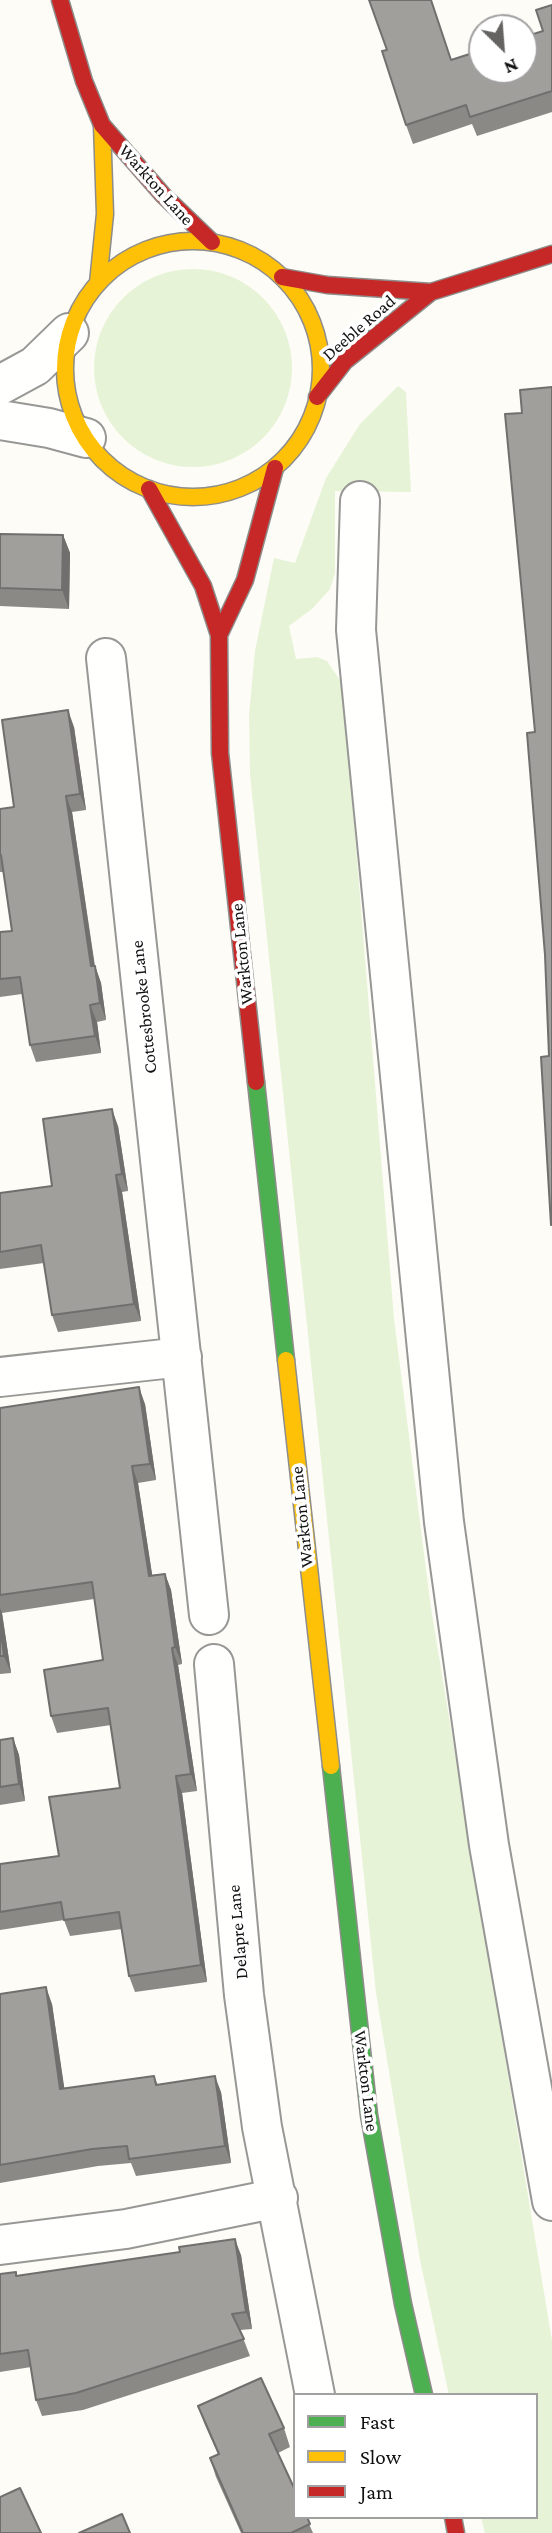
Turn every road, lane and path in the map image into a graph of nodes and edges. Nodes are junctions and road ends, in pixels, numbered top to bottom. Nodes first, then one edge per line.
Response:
1 (60, 0) edge
2 (102, 125) junction
3 (212, 242) junction
4 (552, 254) edge
5 (282, 277) junction
6 (98, 283) junction
7 (431, 292) junction
8 (69, 333) junction
9 (0, 385) edge
10 (317, 397) junction
11 (0, 420) edge
12 (86, 438) junction
13 (275, 468) junction
14 (149, 489) junction
15 (360, 501) dead end
16 (219, 635) junction
17 (106, 657) dead end
18 (182, 1357) junction
19 (0, 1377) edge
20 (209, 1615) dead end
21 (214, 1664) dead end
22 (278, 2197) junction
23 (552, 2201) edge
24 (0, 2245) edge
25 (315, 2393) edge
26 (424, 2393) edge

1 - 2 street, Warkton Lane
2 - 3 street, Warkton Lane
2 - 6 street, Warkton Lane
3 - 5 street
3 - 6 street
4 - 7 street, Deeble Road
5 - 7 street, Deeble Road
5 - 10 street
6 - 8 street
7 - 10 street, Deeble Road
8 - 9 street
8 - 12 street
10 - 13 street
11 - 12 street
12 - 14 street
13 - 14 street
13 - 16 street, Warkton Lane
14 - 16 street, Warkton Lane
15 - 23 street
16 - 26 street, Warkton Lane
17 - 18 street, Cottesbrooke Lane
18 - 19 street
18 - 20 street, Cottesbrooke Lane
21 - 22 street, Delapre Lane
22 - 24 street
22 - 25 street, Delapre Lane

